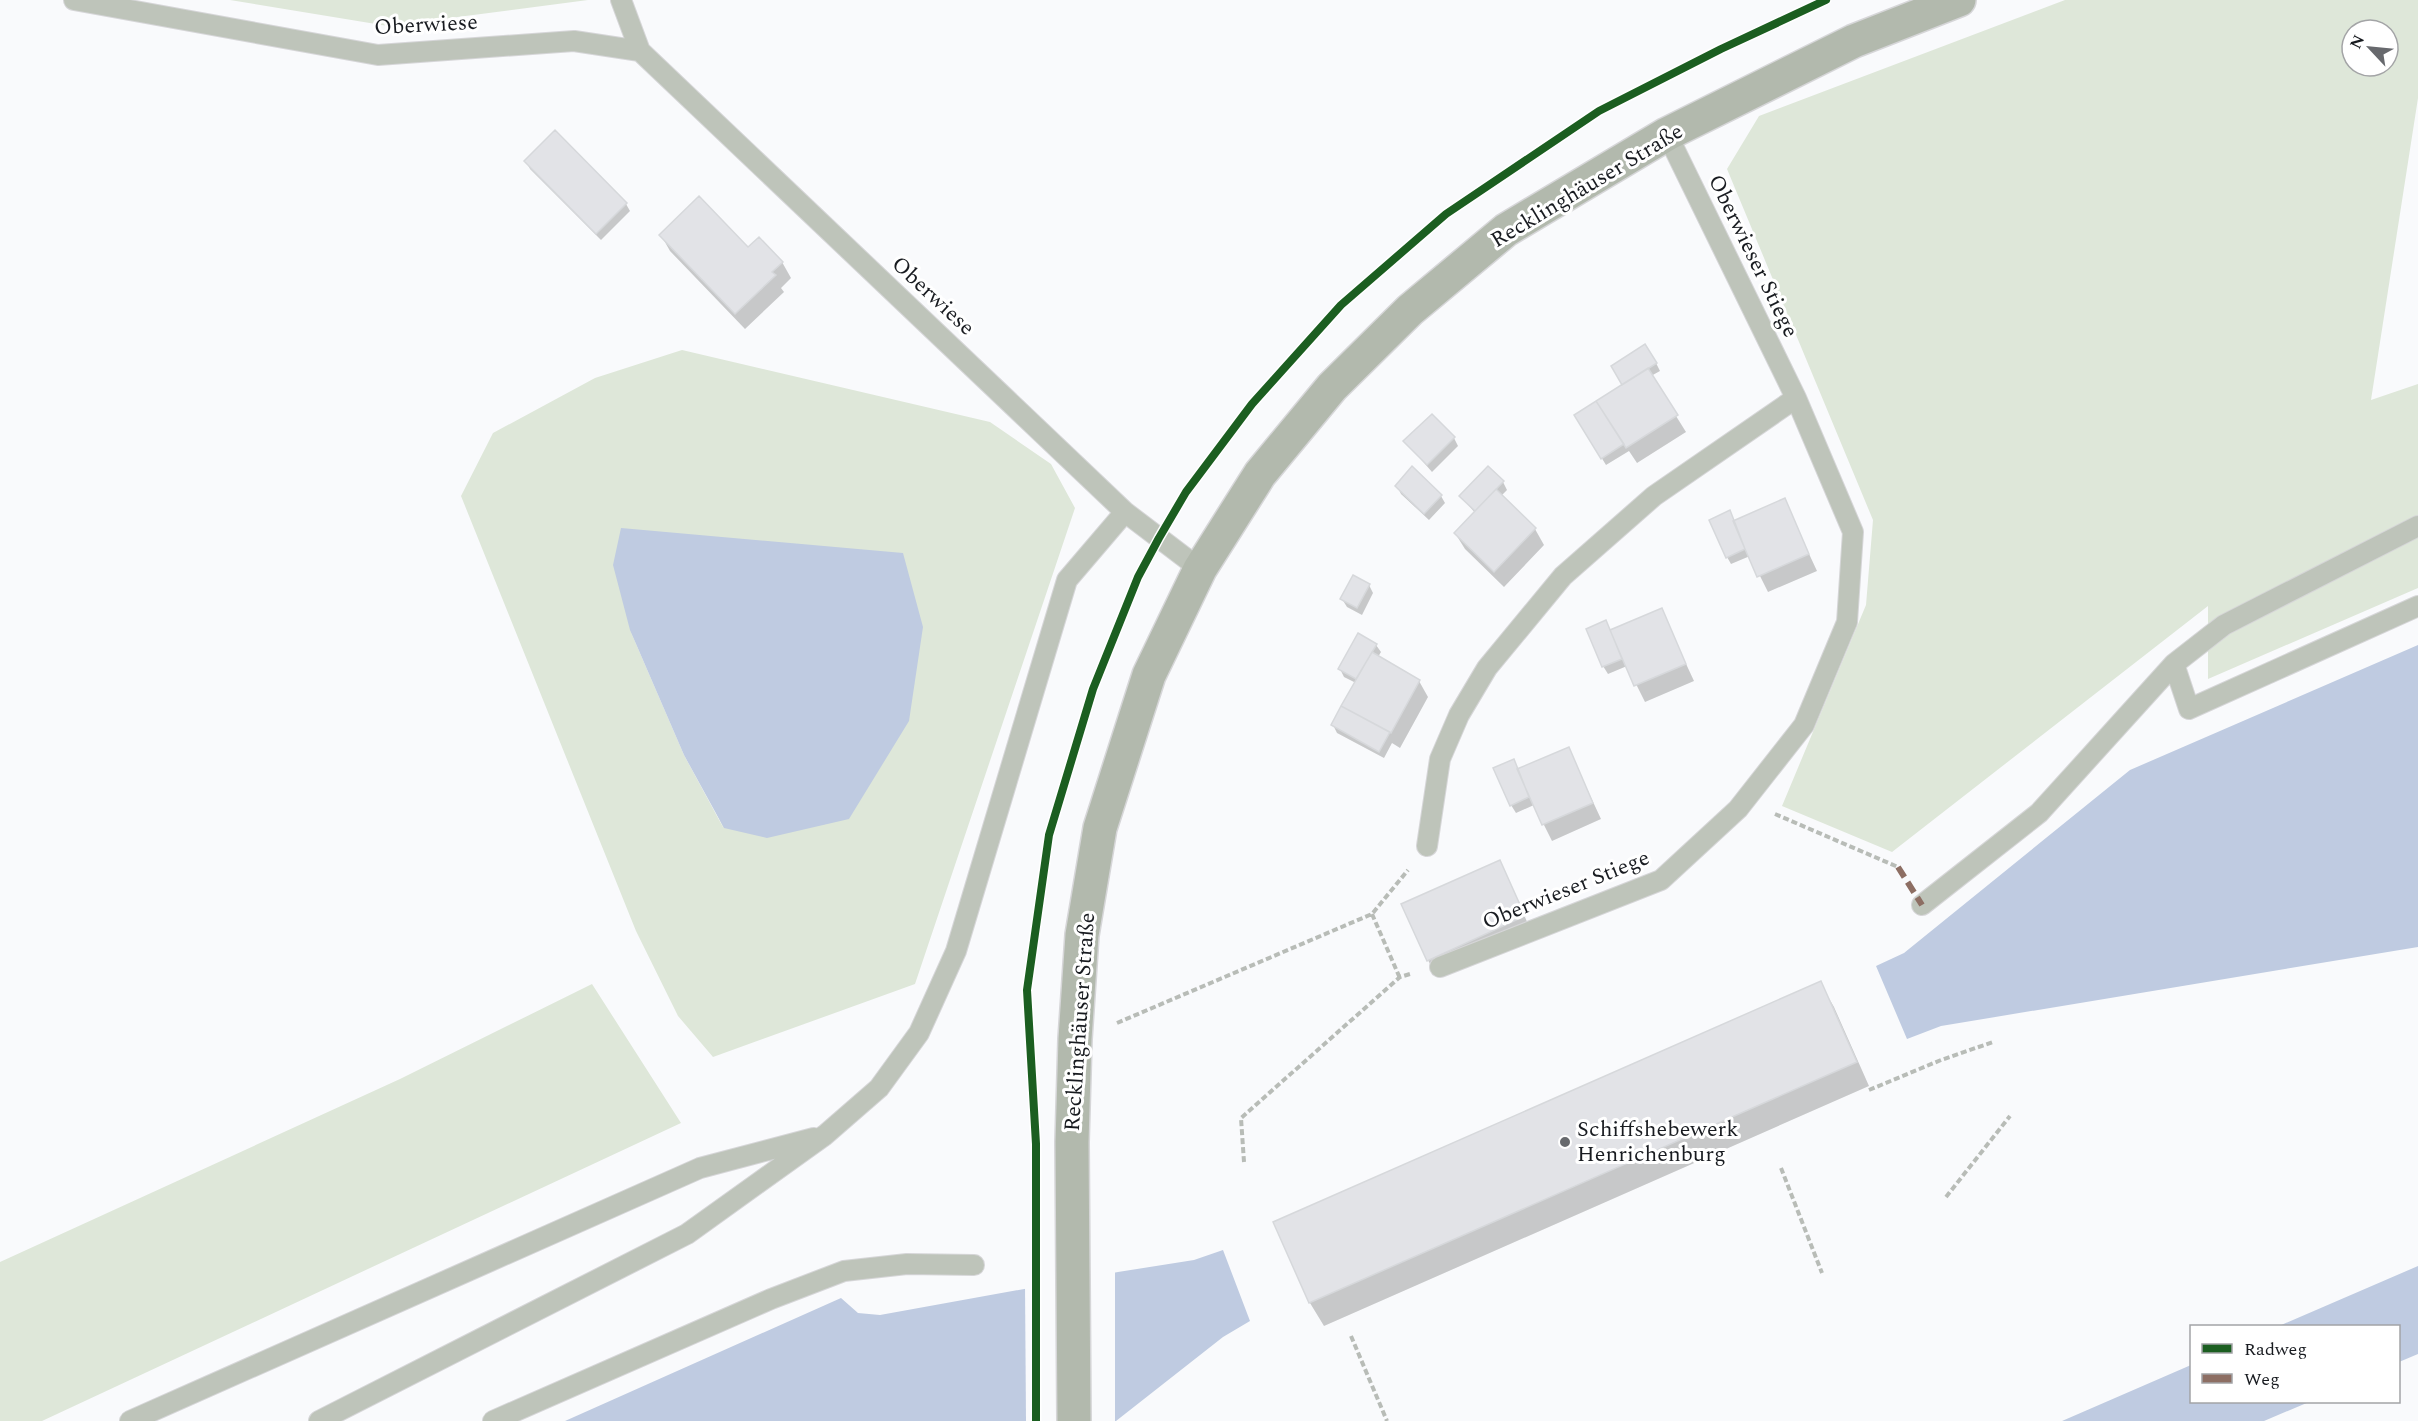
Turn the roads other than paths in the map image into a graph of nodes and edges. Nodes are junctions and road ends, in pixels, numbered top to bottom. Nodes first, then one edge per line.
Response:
1 (74, 0) edge
2 (621, 0) edge
3 (1959, 0) edge
4 (640, 51) junction
5 (1667, 134) junction
6 (1796, 398) junction
7 (1125, 512) junction
8 (2418, 526) edge
9 (1200, 569) junction
10 (2418, 606) edge
11 (2174, 664) junction
12 (1427, 846) road end
13 (1922, 905) dead end
14 (1440, 967) road end
15 (825, 1135) junction
16 (974, 1265) dead end
17 (130, 1421) edge
18 (319, 1421) edge
19 (493, 1421) edge
20 (1074, 1421) edge

1 - 4 lane, Oberwiese
2 - 4 lane, Oberwiese
3 - 5 main road, Recklinghäuser Straße
4 - 7 lane, Oberwiese
5 - 6 lane, Oberwieser Stiege
5 - 9 main road, Recklinghäuser Straße
6 - 12 lane
6 - 14 lane, Oberwieser Stiege
7 - 9 lane, Oberwiese
7 - 15 lane
8 - 11 lane
9 - 20 main road, Recklinghäuser Straße
10 - 11 lane
11 - 13 lane
15 - 17 lane
15 - 18 lane
16 - 19 lane

